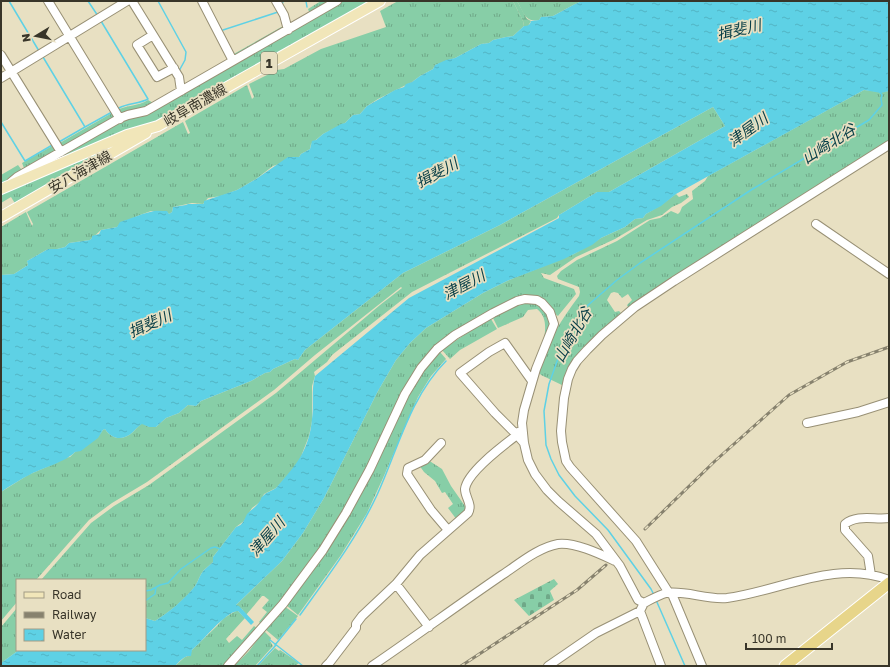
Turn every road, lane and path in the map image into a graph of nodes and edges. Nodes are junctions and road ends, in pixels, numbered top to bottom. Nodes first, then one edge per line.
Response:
1 (48, 1) edge
2 (128, 1) edge
3 (132, 1) edge
4 (202, 1) edge
5 (276, 1) edge
6 (337, 1) edge
7 (380, 1) edge
8 (288, 30) junction
9 (153, 35) junction
10 (70, 37) junction
11 (1, 55) edge
12 (233, 61) junction
13 (174, 68) junction
14 (11, 72) junction
15 (1, 78) edge
16 (181, 91) junction
17 (120, 119) junction
18 (158, 126) junction
19 (889, 145) edge
20 (61, 152) junction
21 (2, 188) edge
22 (1, 217) edge
23 (816, 224) dead end
24 (889, 274) edge
25 (532, 381) junction
26 (889, 402) edge
27 (522, 423) junction
28 (807, 423) dead end
29 (517, 435) junction
30 (524, 442) junction
31 (441, 443) dead end
32 (889, 518) edge
33 (448, 530) junction
34 (616, 561) junction
35 (871, 575) junction
36 (889, 581) edge
37 (396, 584) junction
38 (669, 594) junction
39 (644, 603) junction
40 (640, 611) junction
41 (430, 627) junction
42 (330, 665) edge
43 (228, 666) edge
44 (372, 666) edge
45 (548, 666) edge
46 (661, 666) edge
47 (702, 666) edge
48 (785, 666) edge

1 - 10 street
2 - 10 street
3 - 9 street
4 - 12 street
5 - 8 street
6 - 8 street
7 - 18 main road, 岐阜南濃線 / 1
8 - 12 street
9 - 13 street
9 - 13 street
10 - 14 street
10 - 17 street
11 - 14 street
12 - 16 street
13 - 16 street
14 - 15 street
14 - 20 street
16 - 17 street
17 - 20 street
18 - 21 main road, 岐阜南濃線 / 1
18 - 22 main road, 安八海津線
19 - 38 street
20 - 21 street
23 - 24 street
25 - 27 street
25 - 29 street
25 - 43 street
26 - 28 street
27 - 29 street
27 - 30 street
29 - 30 street
29 - 33 street
30 - 34 street
31 - 33 street
32 - 35 street
33 - 37 street
34 - 39 street
34 - 41 street
35 - 36 street
35 - 38 street
36 - 48 highway
37 - 41 street
37 - 42 street
38 - 39 street
38 - 47 street
39 - 40 street
40 - 45 street
40 - 46 street
41 - 44 street

